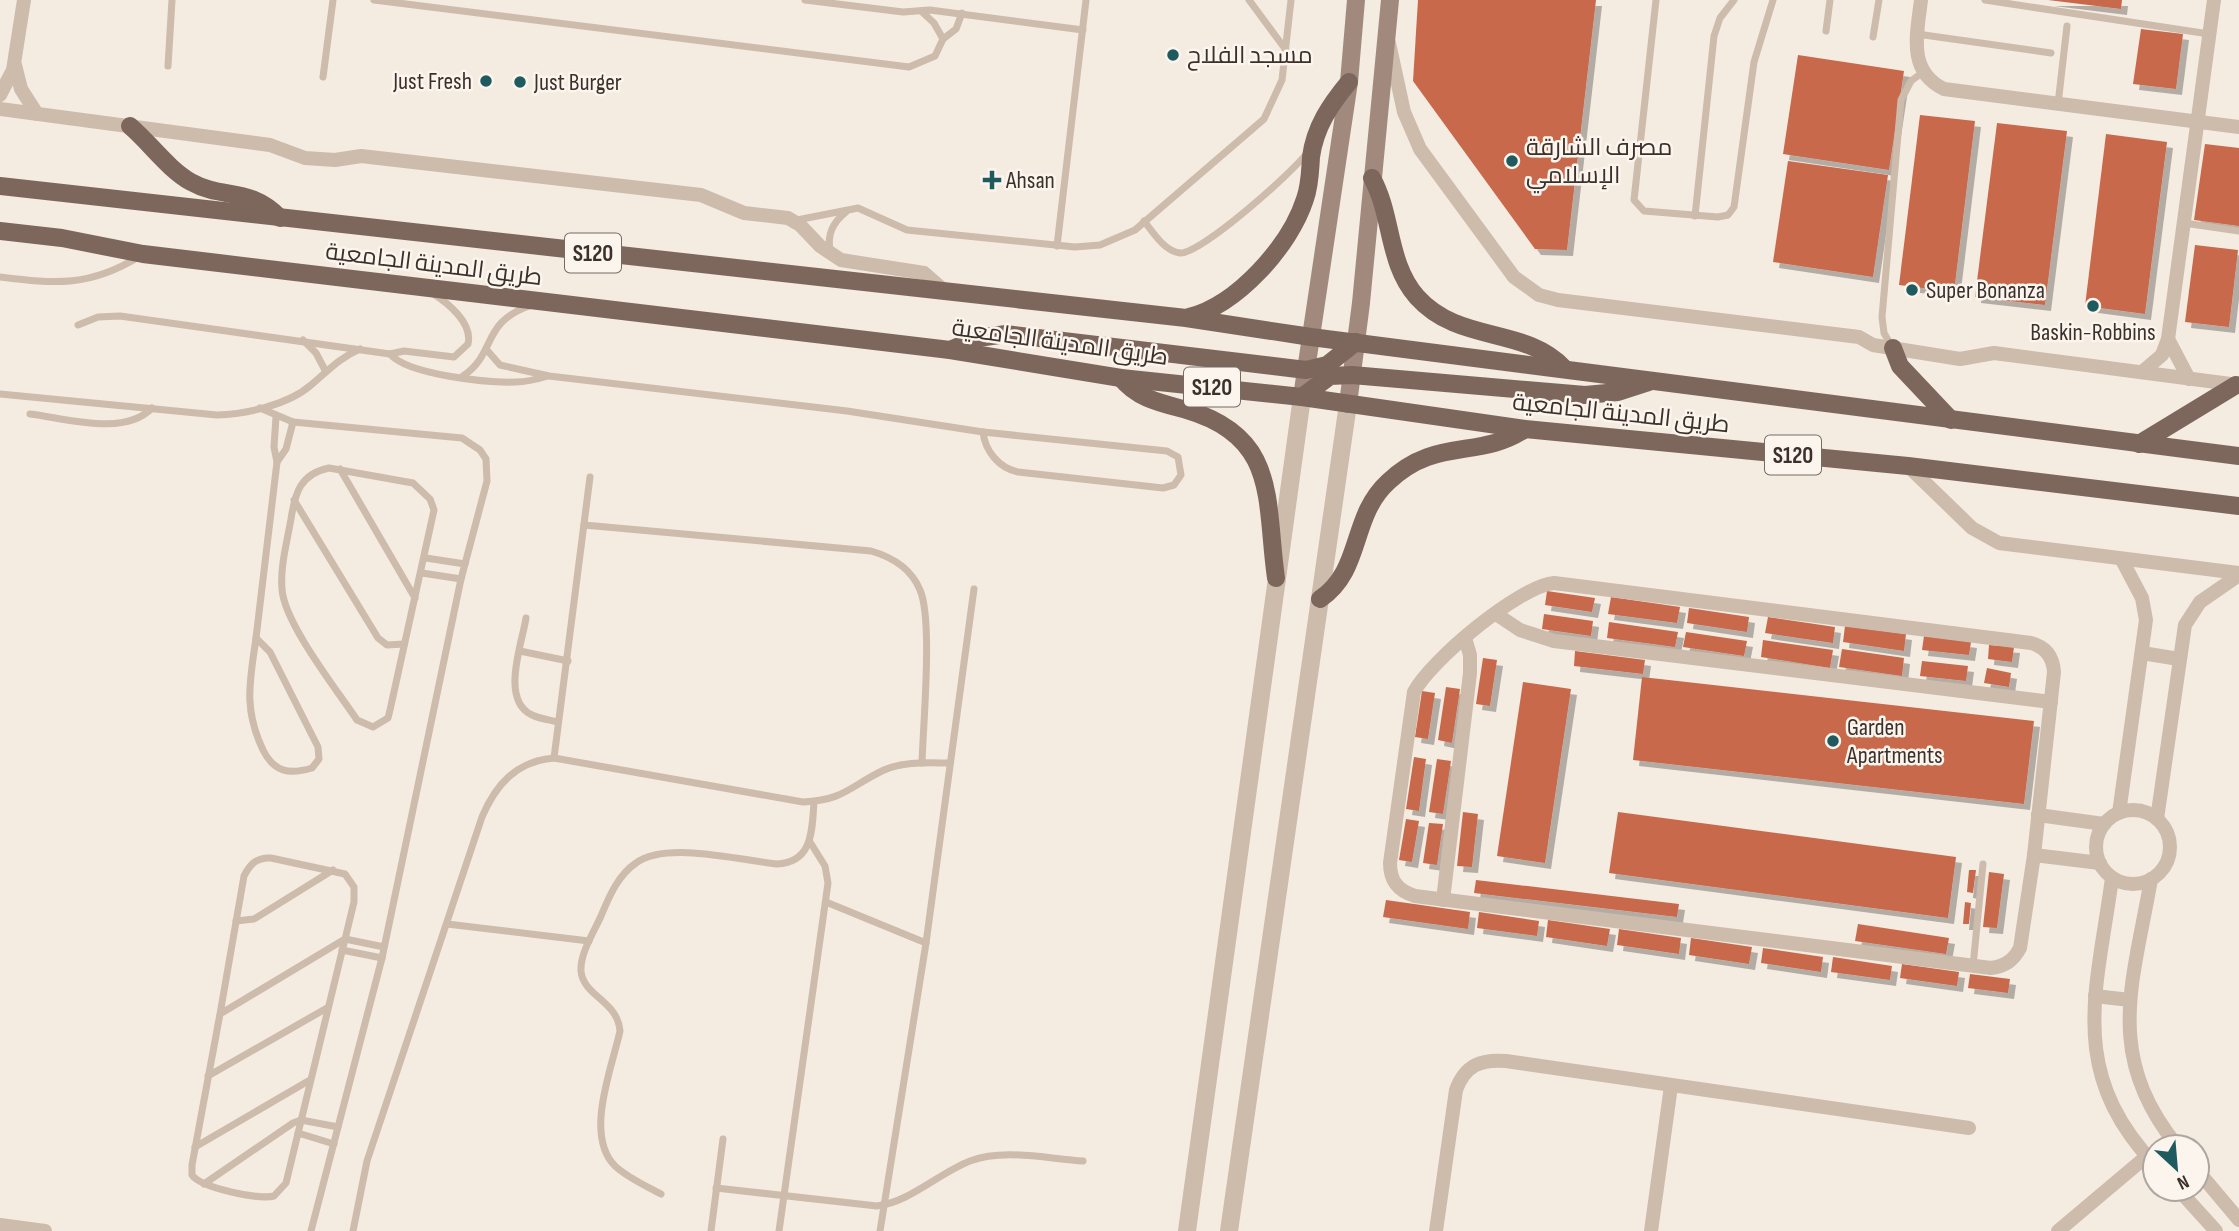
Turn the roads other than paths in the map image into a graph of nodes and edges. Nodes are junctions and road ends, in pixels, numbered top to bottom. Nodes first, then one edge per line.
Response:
1 (24, 0) edge
2 (172, 0) edge
3 (333, 0) edge
4 (374, 0) edge
5 (805, 0) edge
6 (1086, 0) edge
7 (1250, 0) edge
8 (1291, 0) edge
9 (1356, 0) edge
10 (1390, 0) edge
11 (1656, 0) edge
12 (1734, 0) edge
13 (1773, 0) edge
14 (1830, 0) edge
15 (1879, 0) edge
16 (1920, 0) edge
17 (1985, 0) edge
18 (2214, 0) edge
19 (921, 11) junction
20 (962, 13) junction
21 (2067, 26) dead end
22 (1083, 30) junction
23 (1826, 31) dead end
24 (1386, 33) junction
25 (1917, 34) junction
26 (2209, 34) junction
27 (1873, 37) dead end
28 (943, 39) junction
29 (1286, 51) junction
30 (2051, 53) dead end
31 (15, 61) junction
32 (167, 66) dead end
33 (1923, 72) junction
34 (323, 77) dead end
35 (1349, 82) junction
36 (0, 95) edge
37 (2058, 104) junction
38 (0, 109) edge
39 (37, 114) junction
40 (2197, 121) junction
41 (130, 127) junction
42 (2239, 127) edge
43 (1314, 141) junction
44 (1372, 178) junction
45 (0, 186) edge
46 (848, 210) junction
47 (1695, 216) junction
48 (280, 218) junction
49 (794, 220) junction
50 (1144, 221) junction
51 (2183, 223) junction
52 (0, 231) edge
53 (2239, 231) edge
54 (1057, 246) junction
55 (143, 254) junction
56 (831, 254) junction
57 (0, 277) edge
58 (422, 288) junction
59 (947, 293) junction
60 (542, 302) junction
61 (1186, 318) junction
62 (78, 325) dead end
63 (1311, 337) junction
64 (2168, 339) junction
65 (302, 340) junction
66 (1356, 342) junction
67 (1893, 348) junction
68 (360, 349) junction
69 (486, 349) junction
70 (950, 350) junction
71 (390, 354) junction
72 (1564, 368) junction
73 (325, 370) junction
74 (1306, 370) junction
75 (2142, 372) junction
76 (1352, 375) junction
77 (462, 376) junction
78 (549, 376) junction
79 (1121, 378) junction
80 (2189, 379) junction
81 (1651, 381) junction
82 (2237, 385) edge
83 (0, 394) edge
84 (1302, 397) junction
85 (1348, 404) junction
86 (152, 408) junction
87 (260, 408) junction
88 (30, 414) dead end
89 (276, 417) junction
90 (1951, 420) junction
91 (293, 422) junction
92 (1525, 429) junction
93 (983, 432) junction
94 (2139, 444) junction
95 (2239, 457) edge
96 (277, 462) junction
97 (1908, 466) junction
98 (340, 469) junction
99 (590, 477) dead end
100 (294, 499) junction
101 (2239, 506) edge
102 (584, 525) junction
103 (426, 558) junction
104 (2122, 560) junction
105 (465, 565) junction
106 (422, 573) junction
107 (2239, 574) edge
108 (1276, 578) junction
109 (461, 579) junction
110 (974, 589) dead end
111 (416, 598) junction
112 (1320, 599) junction
113 (1496, 614) junction
114 (526, 618) dead end
115 (256, 638) junction
116 (1465, 638) junction
117 (404, 644) junction
118 (520, 651) junction
119 (2142, 653) junction
120 (2179, 659) junction
121 (568, 661) junction
122 (2051, 702) junction
123 (558, 722) junction
124 (554, 758) junction
125 (922, 763) junction
126 (950, 763) junction
127 (814, 802) junction
128 (2119, 813) junction
129 (2038, 815) junction
130 (2157, 819) junction
131 (2104, 824) junction
132 (810, 842) junction
133 (2034, 855) junction
134 (2100, 863) junction
135 (1983, 864) dead end
136 (334, 869) junction
137 (2112, 878) junction
138 (2151, 879) junction
139 (1443, 900) junction
140 (826, 902) junction
141 (236, 921) junction
142 (447, 924) junction
143 (345, 939) junction
144 (589, 941) junction
145 (926, 943) junction
146 (384, 947) junction
147 (342, 950) junction
148 (382, 958) junction
149 (1973, 966) junction
150 (2095, 996) junction
151 (2130, 1000) junction
152 (327, 1008) junction
153 (220, 1014) junction
154 (208, 1076) junction
155 (310, 1080) junction
156 (1671, 1086) junction
157 (301, 1120) junction
158 (338, 1127) junction
159 (1969, 1128) dead end
160 (298, 1133) junction
161 (2168, 1133) edge
162 (723, 1139) dead end
163 (334, 1144) junction
164 (195, 1147) junction
165 (2141, 1148) edge
166 (1083, 1161) dead end
167 (2141, 1168) edge
168 (204, 1184) junction
169 (2211, 1187) edge
170 (716, 1188) junction
171 (2216, 1193) junction
172 (661, 1194) dead end
173 (784, 1195) junction
174 (2191, 1203) edge
175 (883, 1205) junction
176 (2197, 1209) junction
177 (2239, 1220) edge
178 (0, 1225) edge
179 (45, 1231) edge
180 (312, 1231) edge
181 (354, 1231) edge
182 (711, 1231) edge
183 (779, 1231) edge
184 (880, 1231) edge
185 (1187, 1231) edge
186 (1229, 1231) edge
187 (1436, 1231) edge
188 (1651, 1231) edge
189 (2058, 1231) edge
190 (2216, 1231) edge

1 - 31 street
2 - 32 lane
3 - 34 lane
4 - 28 lane
5 - 19 lane
6 - 22 lane
7 - 29 lane
8 - 29 lane
9 - 35 main road
10 - 24 main road
11 - 47 lane
12 - 47 lane
13 - 47 lane
14 - 23 lane
15 - 27 lane
16 - 25 street
17 - 26 lane
18 - 26 street
19 - 20 lane
19 - 28 lane
20 - 22 lane
20 - 28 lane
21 - 37 lane
22 - 54 lane
24 - 44 main road
24 - 67 street
25 - 30 lane
25 - 33 street
26 - 40 street
29 - 50 lane
31 - 36 street
31 - 39 street
33 - 37 street
33 - 67 lane
35 - 43 main road
35 - 63 main road
37 - 40 street
38 - 39 street
39 - 41 street
40 - 42 street
40 - 51 street
41 - 48 main road
41 - 49 street
43 - 50 lane
43 - 61 main road
44 - 66 main road
44 - 72 main road
45 - 48 main road, طريق المدينة الجامعية / S120
46 - 49 lane
46 - 54 lane
46 - 56 lane
48 - 59 main road, طريق المدينة الجامعية / S120
49 - 56 street
50 - 54 lane
51 - 53 lane
51 - 64 street
52 - 55 main road, طريق المدينة الجامعية / S120
55 - 57 lane
55 - 58 main road, طريق المدينة الجامعية / S120
56 - 59 street
58 - 60 main road, طريق المدينة الجامعية / S120
58 - 71 lane
59 - 61 main road, طريق المدينة الجامعية / S120
60 - 69 lane
60 - 70 main road, طريق المدينة الجامعية / S120
61 - 63 main road, طريق المدينة الجامعية
62 - 65 lane
63 - 66 main road, طريق المدينة الجامعية
63 - 74 main road
64 - 75 street
64 - 80 street
65 - 68 lane
65 - 73 lane
66 - 72 main road, طريق المدينة الجامعية
66 - 74 main road
66 - 76 main road
67 - 75 street
67 - 90 main road
68 - 71 lane
68 - 73 lane
69 - 77 lane
69 - 78 lane
70 - 74 main road
70 - 79 main road, طريق المدينة الجامعية / S120
71 - 77 lane
72 - 81 main road, طريق المدينة الجامعية / S120
73 - 87 lane
74 - 84 main road
75 - 80 street
76 - 81 main road
76 - 84 main road
76 - 85 main road
77 - 78 lane
78 - 93 lane
79 - 84 main road, طريق المدينة الجامعية / S120
79 - 108 main road
80 - 82 street
81 - 90 main road, طريق المدينة الجامعية / S120
82 - 94 main road
83 - 86 lane
84 - 85 main road, طريق المدينة الجامعية / S120
84 - 108 street
85 - 92 main road, طريق المدينة الجامعية / S120
85 - 112 street
86 - 87 lane
86 - 88 lane
87 - 89 lane
89 - 91 lane
89 - 96 lane
90 - 94 main road, طريق المدينة الجامعية / S120
91 - 96 lane
91 - 105 lane
92 - 97 main road, طريق المدينة الجامعية / S120
92 - 112 main road
93 - 93 lane
94 - 95 main road, طريق المدينة الجامعية / S120
96 - 115 lane
97 - 101 main road, طريق المدينة الجامعية / S120
97 - 104 street
98 - 100 lane
98 - 103 lane
98 - 111 lane
99 - 102 lane
100 - 117 lane
100 - 117 lane
102 - 121 lane
102 - 125 lane
103 - 105 lane
103 - 106 lane
104 - 107 street
104 - 119 street
105 - 109 lane
106 - 109 lane
106 - 111 lane
107 - 120 street
108 - 185 street
109 - 146 lane
110 - 126 lane
111 - 117 lane
112 - 186 street
113 - 116 street
113 - 122 street
113 - 122 street
114 - 118 lane
115 - 115 lane
116 - 139 street
116 - 139 street
118 - 121 lane
118 - 123 lane
119 - 120 street
119 - 128 street
120 - 130 street
121 - 123 lane
122 - 129 street
123 - 124 lane
124 - 127 lane
124 - 142 lane
125 - 126 lane
125 - 127 lane
126 - 145 lane
127 - 132 lane
128 - 130 street
128 - 131 street
129 - 131 street
129 - 133 street
130 - 138 street
131 - 134 street
132 - 140 lane
132 - 144 lane
133 - 134 street
133 - 149 street
134 - 137 street
135 - 149 lane
136 - 141 lane
136 - 141 lane
136 - 143 lane
137 - 138 street
137 - 150 street
138 - 151 street
139 - 149 street
140 - 145 lane
140 - 173 lane
141 - 153 lane
142 - 144 lane
142 - 181 lane
143 - 146 lane
143 - 147 lane
143 - 153 lane
144 - 172 lane
145 - 175 lane
146 - 148 lane
147 - 148 lane
147 - 152 lane
148 - 158 lane
150 - 151 street
150 - 165 street
151 - 161 street
152 - 154 lane
152 - 155 lane
153 - 154 lane
154 - 164 lane
155 - 157 lane
155 - 164 lane
156 - 159 street
156 - 187 street
156 - 188 street
157 - 158 lane
157 - 160 lane
157 - 168 lane
158 - 163 lane
160 - 163 lane
160 - 168 lane
162 - 170 lane
163 - 180 lane
164 - 168 lane
166 - 175 lane
167 - 189 street
169 - 171 street
170 - 173 lane
170 - 182 lane
171 - 176 street
171 - 177 street
173 - 175 lane
173 - 183 lane
174 - 176 street
175 - 184 lane
176 - 190 street
178 - 179 street

